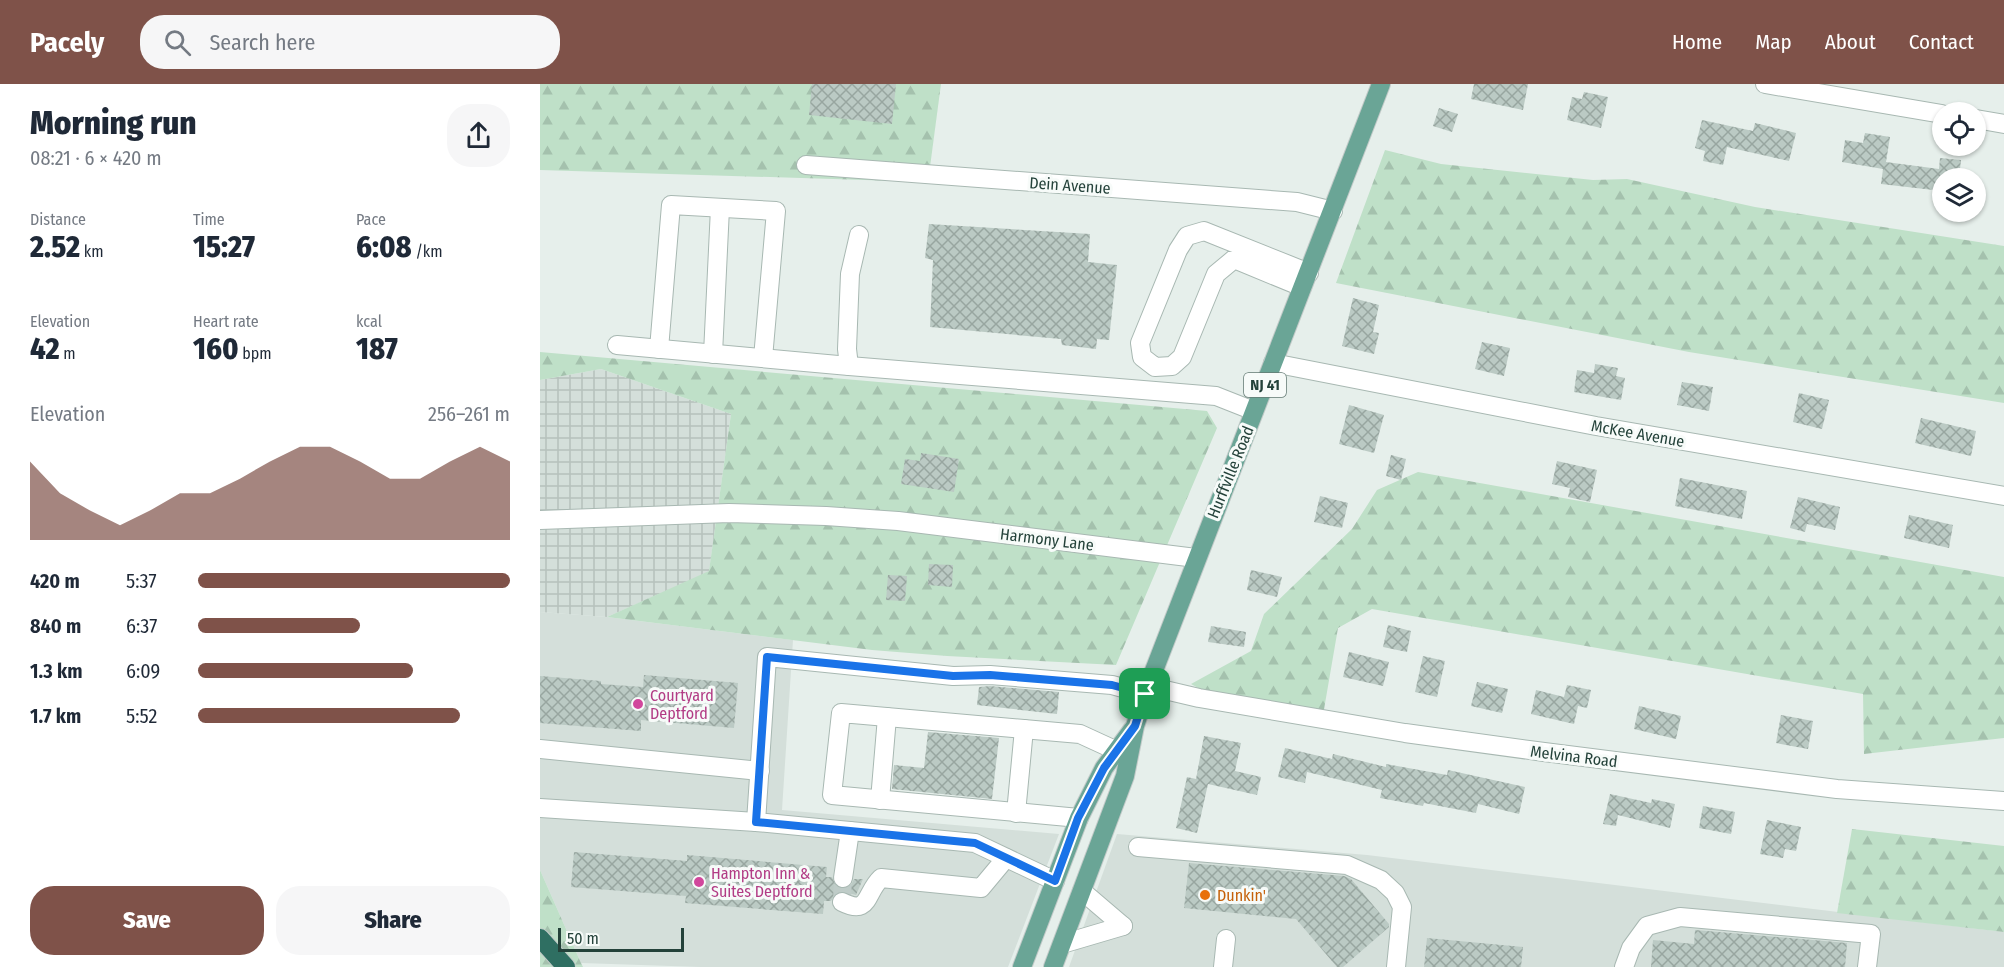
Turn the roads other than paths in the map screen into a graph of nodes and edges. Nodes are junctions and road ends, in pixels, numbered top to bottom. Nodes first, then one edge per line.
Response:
1 (1382, 84) edge
2 (1765, 84) edge
3 (1932, 112) edge
4 (1986, 121) edge
5 (2004, 124) edge
6 (806, 165) dead end
7 (720, 208) junction
8 (1333, 211) junction
9 (1204, 231) junction
10 (859, 235) dead end
11 (1216, 274) junction
12 (1306, 280) junction
13 (617, 345) dead end
14 (659, 349) junction
15 (713, 354) junction
16 (763, 358) junction
17 (1274, 363) junction
18 (849, 366) junction
19 (1254, 411) junction
20 (2004, 496) edge
21 (540, 520) edge
22 (1196, 558) junction
23 (1147, 690) junction
24 (886, 717) junction
25 (1135, 726) junction
26 (1024, 729) junction
27 (540, 749) edge
28 (1117, 751) junction
29 (760, 771) junction
30 (880, 800) junction
31 (2004, 801) edge
32 (540, 808) edge
33 (1016, 813) junction
34 (1078, 818) junction
35 (756, 822) junction
36 (850, 831) junction
37 (1138, 847) dead end
38 (1006, 858) junction
39 (843, 878) tunnel mouth
40 (1055, 881) junction
41 (1082, 891) junction
42 (842, 902) dead end
43 (540, 939) edge
44 (1226, 939) dead end
45 (1062, 944) junction
46 (566, 967) edge
47 (1022, 967) edge
48 (1053, 967) edge
49 (1223, 967) edge
50 (1396, 967) edge
51 (1624, 967) edge
52 (1867, 967) edge

1 - 8 main road, Hurffville Road / NJ 41
2 - 3 street
4 - 5 street
6 - 8 street, Dein Avenue
7 - 14 street
7 - 15 street
7 - 16 street
8 - 12 main road, Hurffville Road / NJ 41
9 - 11 street
9 - 11 street
9 - 12 street
10 - 18 street
11 - 12 street
12 - 17 main road, Hurffville Road / NJ 41
13 - 14 street
14 - 15 street
15 - 16 street
16 - 18 street
17 - 19 main road, Hurffville Road / NJ 41
17 - 20 street, McKee Avenue
18 - 19 street
19 - 22 main road, Hurffville Road / NJ 41
21 - 22 street, Harmony Lane
22 - 23 main road, Hurffville Road / NJ 41
23 - 25 main road, Hurffville Road / NJ 41
23 - 29 street, Melvina Road
23 - 31 street, Melvina Road
24 - 26 street
24 - 30 street
24 - 30 street
25 - 28 main road, Hurffville Road / NJ 41
25 - 41 main road, Hurffville Road / NJ 41
26 - 28 street
26 - 33 street
27 - 29 street
28 - 34 main road, Hurffville Road / NJ 41
29 - 35 street
30 - 33 street
32 - 35 street
33 - 34 street
34 - 40 main road, Hurffville Road / NJ 41
35 - 36 street
36 - 38 street
36 - 39 street
37 - 50 street
38 - 40 street
38 - 42 street
40 - 47 main road, Hurffville Road / NJ 41
41 - 45 main road, Hurffville Road / NJ 41
41 - 45 street
43 - 46 highway
44 - 49 street
45 - 48 main road, Hurffville Road / NJ 41
51 - 52 street

